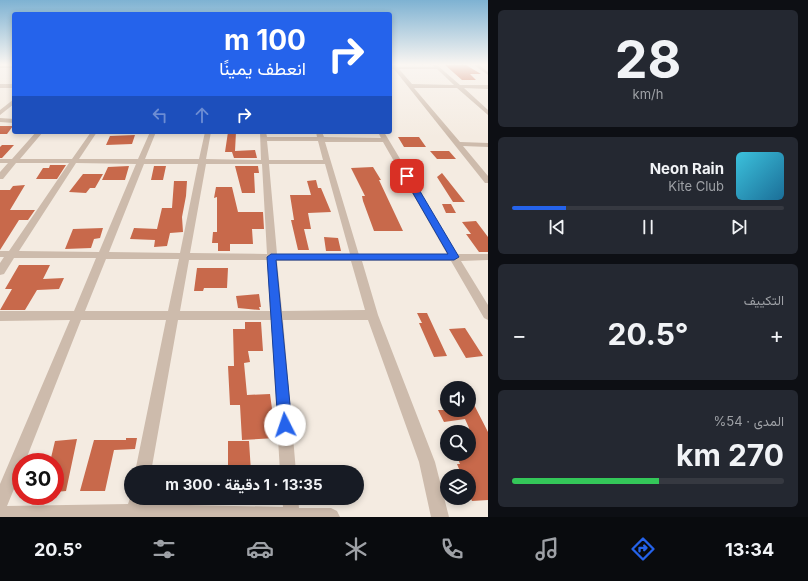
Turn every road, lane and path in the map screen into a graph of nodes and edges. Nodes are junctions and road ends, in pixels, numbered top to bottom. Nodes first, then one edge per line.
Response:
1 (413, 89) edge
2 (461, 89) edge
3 (12, 104) edge
4 (0, 105) edge
5 (0, 113) edge
6 (488, 113) edge
7 (0, 120) edge
8 (12, 121) edge
9 (38, 134) edge
10 (93, 134) edge
11 (152, 134) edge
12 (208, 134) edge
13 (382, 134) edge
14 (263, 135) edge
15 (320, 136) edge
16 (386, 140) junction
17 (457, 144) junction
18 (488, 145) edge
19 (0, 161) edge
20 (14, 161) junction
21 (75, 161) junction
22 (141, 162) junction
23 (202, 162) junction
24 (264, 162) junction
25 (328, 162) junction
26 (0, 177) edge
27 (488, 181) edge
28 (0, 254) edge
29 (12, 254) junction
30 (184, 255) junction
31 (103, 256) junction
32 (488, 256) edge
33 (271, 257) junction
34 (454, 257) junction
35 (355, 258) junction
36 (0, 271) edge
37 (277, 314) junction
38 (172, 315) junction
39 (372, 315) junction
40 (488, 315) edge
41 (0, 316) edge
42 (78, 316) junction
43 (144, 465) edge
44 (288, 465) edge
45 (0, 504) edge
46 (291, 505) edge
47 (136, 509) edge
48 (0, 514) edge
49 (292, 516) edge
50 (331, 517) edge
51 (440, 517) edge

1 - 17 street
2 - 6 street
3 - 4 street
3 - 5 street
7 - 8 street
9 - 20 street
10 - 21 street
11 - 22 street
12 - 23 street
13 - 16 street
14 - 15 street
14 - 24 street
15 - 16 street
15 - 25 street
16 - 34 street
17 - 18 street
17 - 27 street
19 - 20 street
20 - 21 street
20 - 26 street
21 - 22 street
21 - 29 street
22 - 23 street
22 - 31 street
23 - 24 street
23 - 30 street
24 - 25 street
24 - 33 street
25 - 35 street
28 - 29 street
29 - 31 street
29 - 36 street
30 - 31 street
30 - 33 street
30 - 38 street
31 - 42 street
32 - 34 street
33 - 35 street
33 - 37 street
34 - 35 street
34 - 40 street
35 - 39 street
37 - 38 street
37 - 39 street
37 - 44 street
38 - 42 street
38 - 43 street
39 - 51 street
41 - 42 street
42 - 45 street
46 - 49 street
47 - 48 street
47 - 49 street
49 - 50 street

